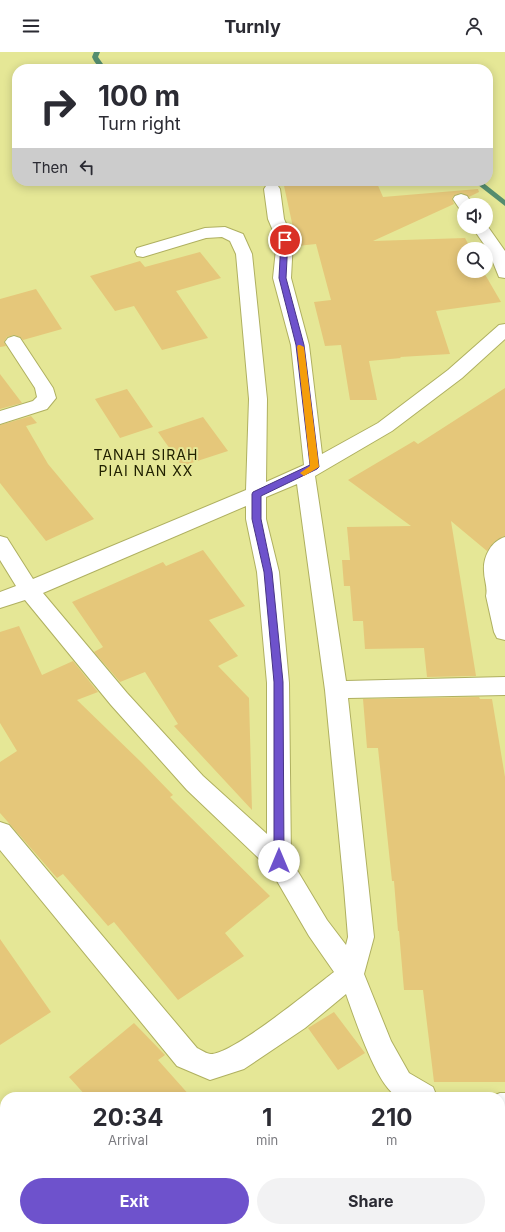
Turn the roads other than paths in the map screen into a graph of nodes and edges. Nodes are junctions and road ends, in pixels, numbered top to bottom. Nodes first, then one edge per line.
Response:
1 (272, 188) dead end
2 (485, 234) edge
3 (142, 252) dead end
4 (505, 273) edge
5 (505, 328) edge
6 (14, 342) dead end
7 (0, 418) edge
8 (310, 470) junction
9 (256, 494) junction
10 (0, 543) edge
11 (505, 544) edge
12 (502, 588) edge
13 (29, 590) junction
14 (0, 600) edge
15 (505, 632) edge
16 (505, 686) edge
17 (336, 690) junction
18 (0, 832) edge
19 (279, 861) junction
20 (351, 974) junction
21 (415, 1092) edge

1 - 8 street
2 - 4 street
3 - 9 street
5 - 8 street
6 - 7 street
8 - 9 street
8 - 17 street
9 - 13 street
9 - 19 street
10 - 13 street
11 - 12 street
12 - 15 street
13 - 14 street
13 - 19 street
16 - 17 street
17 - 20 street
18 - 20 street
19 - 20 street
20 - 21 street

